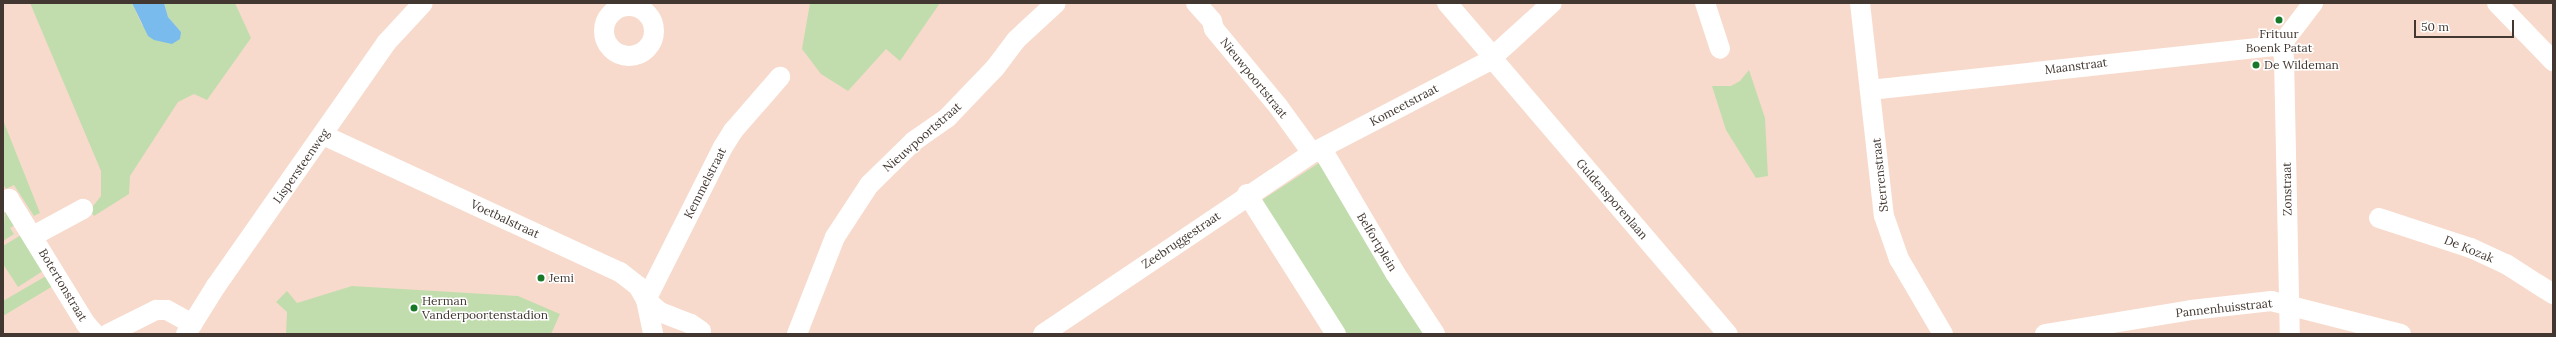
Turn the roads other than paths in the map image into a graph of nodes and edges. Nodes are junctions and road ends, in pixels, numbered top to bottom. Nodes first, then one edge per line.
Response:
1 (423, 3) edge
2 (1056, 3) edge
3 (1196, 3) edge
4 (1447, 3) edge
5 (1552, 3) edge
6 (1705, 3) edge
7 (1860, 3) edge
8 (2313, 3) edge
9 (2496, 3) edge
10 (2281, 45) junction
11 (1720, 49) dead end
12 (1492, 58) junction
13 (2553, 61) edge
14 (780, 77) dead end
15 (1870, 90) junction
16 (323, 135) junction
17 (1317, 151) junction
18 (1247, 194) junction
19 (3, 202) edge
20 (83, 209) dead end
21 (2379, 218) dead end
22 (33, 236) junction
23 (2553, 294) edge
24 (646, 300) junction
25 (2289, 305) junction
26 (189, 329) edge
27 (701, 333) edge
28 (95, 334) edge
29 (108, 334) edge
30 (653, 334) edge
31 (797, 334) edge
32 (1043, 334) edge
33 (1336, 334) edge
34 (1435, 334) edge
35 (1728, 334) edge
36 (1943, 334) edge
37 (2045, 334) edge
38 (2290, 334) edge
39 (2401, 334) edge

1 - 16 street, Lispersteenweg
2 - 31 street, Nieuwpoortstraat
3 - 17 street, Nieuwpoortstraat
4 - 12 street, Guldensporenlaan
5 - 12 street, Komeetstraat
6 - 11 street
7 - 15 street, Sterrenstraat
8 - 10 street
9 - 13 street
10 - 15 street, Maanstraat
10 - 25 street, Zonstraat
12 - 17 street, Komeetstraat
12 - 35 street, Guldensporenlaan
14 - 24 street, Kemmelstraat
15 - 36 street, Sterrenstraat
16 - 24 street, Voetbalstraat
16 - 26 street, Lispersteenweg
17 - 18 street, Zeebruggestraat
17 - 34 street, Belfortplein
18 - 32 street, Zeebruggestraat
18 - 33 street
19 - 22 street, Botertonstraat
20 - 22 street, Botertonstraat
21 - 23 street, De Kozak
22 - 28 street, Botertonstraat
24 - 27 street
24 - 30 street, Voetbalstraat
25 - 37 street, Pannenhuisstraat
25 - 38 street, Zonstraat
25 - 39 street, Pannenhuisstraat
26 - 29 street

